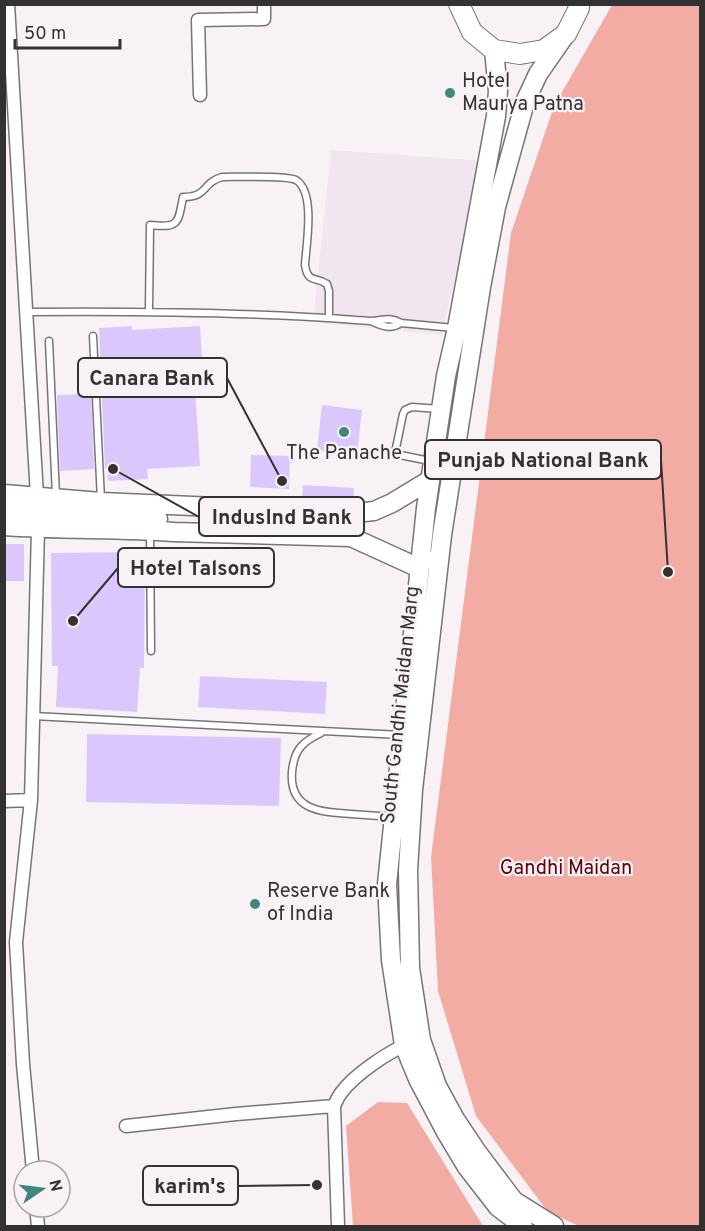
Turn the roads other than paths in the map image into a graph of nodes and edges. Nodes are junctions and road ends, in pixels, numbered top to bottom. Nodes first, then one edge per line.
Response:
1 (8, 4) edge
2 (264, 4) edge
3 (444, 4) edge
4 (459, 4) edge
5 (580, 6) edge
6 (472, 32) junction
7 (566, 34) junction
8 (494, 50) junction
9 (200, 95) dead end
10 (149, 311) junction
11 (26, 312) junction
12 (329, 318) junction
13 (457, 328) junction
14 (93, 336) dead end
15 (49, 341) dead end
16 (441, 410) junction
17 (433, 461) junction
18 (430, 480) junction
19 (4, 494) edge
20 (36, 496) junction
21 (56, 498) junction
22 (101, 502) junction
23 (179, 506) junction
24 (4, 509) edge
25 (152, 522) junction
26 (4, 526) edge
27 (38, 529) junction
28 (442, 535) junction
29 (419, 568) junction
30 (151, 651) dead end
31 (33, 717) junction
32 (322, 732) junction
33 (410, 735) junction
34 (31, 800) junction
35 (4, 801) edge
36 (394, 817) junction
37 (10, 943) edge
38 (412, 1042) junction
39 (334, 1106) junction
40 (126, 1125) dead end
41 (32, 1159) edge
42 (547, 1225) edge
43 (338, 1227) edge
44 (523, 1227) edge

1 - 11 street
2 - 9 street
3 - 6 main road
4 - 6 main road
5 - 7 main road
6 - 8 main road
7 - 8 main road
7 - 28 main road, South Gandhi Maidan Marg
8 - 13 main road
10 - 11 lane
10 - 12 lane
10 - 12 lane
11 - 20 street
12 - 13 lane
13 - 16 main road
14 - 22 lane
15 - 21 lane
16 - 17 main road
16 - 17 lane
17 - 18 main road
18 - 23 main road
18 - 29 main road
19 - 20 main road
20 - 21 main road
21 - 22 main road
22 - 23 main road
23 - 25 main road
24 - 25 main road
25 - 27 main road
25 - 29 main road
25 - 30 lane
26 - 27 main road
27 - 31 street
28 - 29 main road
28 - 33 main road, South Gandhi Maidan Marg
29 - 33 main road
31 - 32 lane
31 - 34 street
32 - 33 lane
32 - 36 lane
33 - 36 main road
33 - 38 main road, South Gandhi Maidan Marg
34 - 35 street
34 - 37 street
36 - 38 main road
37 - 41 street
38 - 39 street
38 - 42 main road, South Gandhi Maidan Marg
38 - 44 main road
39 - 40 street
39 - 43 street

